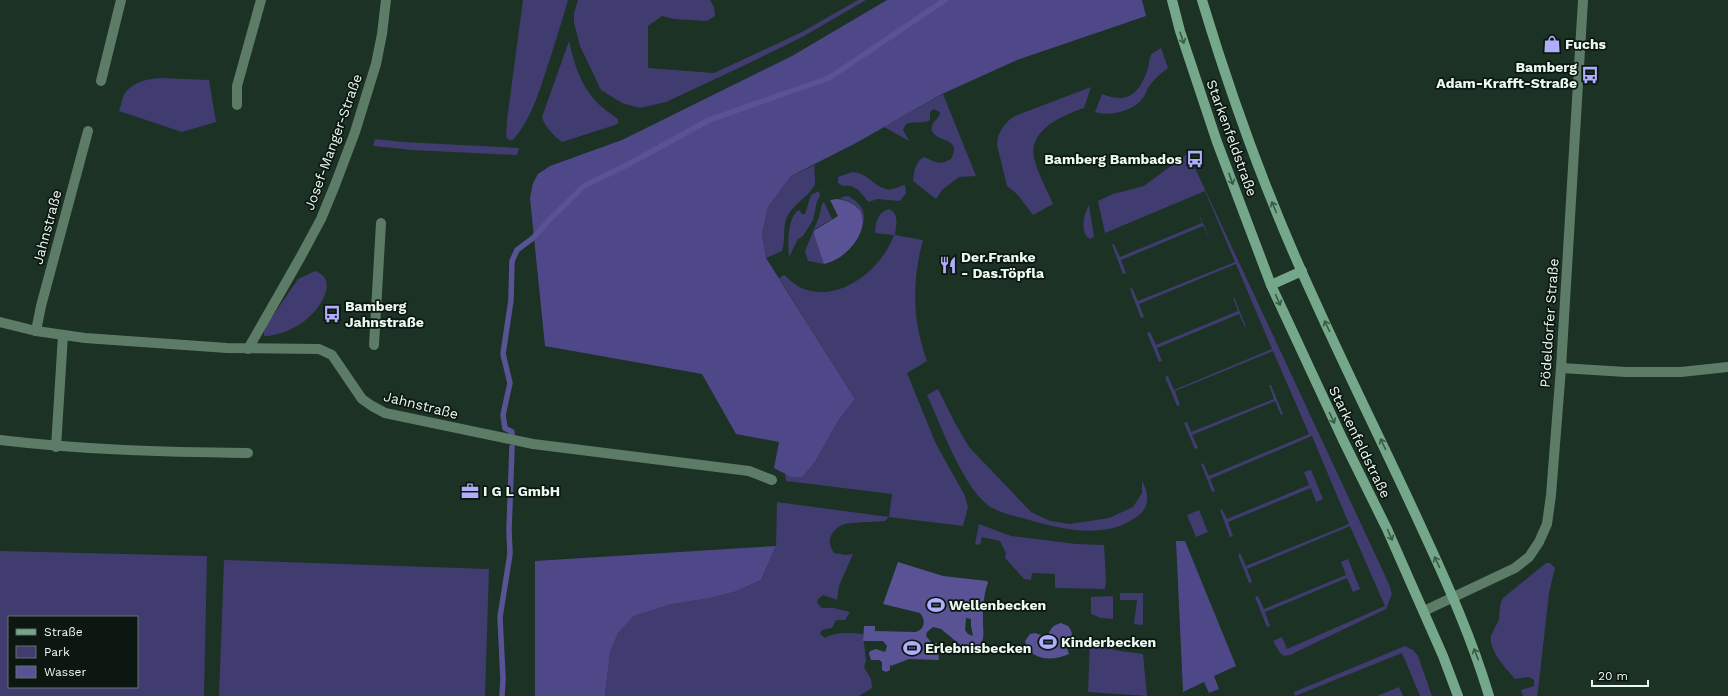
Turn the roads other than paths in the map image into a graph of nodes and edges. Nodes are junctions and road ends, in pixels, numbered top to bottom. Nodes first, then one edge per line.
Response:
1 (121, 0) edge
2 (261, 0) edge
3 (386, 0) edge
4 (1172, 0) edge
5 (1202, 0) edge
6 (1583, 0) edge
7 (101, 81) dead end
8 (237, 105) dead end
9 (88, 131) dead end
10 (381, 223) dead end
11 (1302, 271) junction
12 (1271, 285) junction
13 (0, 322) edge
14 (36, 331) junction
15 (63, 335) junction
16 (374, 344) dead end
17 (248, 349) junction
18 (1728, 367) edge
19 (1561, 368) junction
20 (0, 440) edge
21 (56, 447) junction
22 (248, 452) dead end
23 (772, 480) dead end
24 (1454, 597) junction
25 (1424, 611) junction
26 (1458, 696) edge
27 (1489, 696) edge

1 - 7 street
2 - 8 street
3 - 17 street, Josef-Manger-Straße
4 -> 12 main road, Starkenfeldstraße
11 -> 5 main road, Starkenfeldstraße
6 - 19 street, Pödeldorfer Straße
9 - 14 street, Jahnstraße
10 - 16 street
11 - 12 main road
24 -> 11 main road, Starkenfeldstraße
12 -> 25 main road, Starkenfeldstraße
13 - 14 street, Jahnstraße
14 - 15 street, Jahnstraße
15 - 17 street, Jahnstraße
15 - 21 street
17 - 23 street, Jahnstraße
18 - 19 street
19 - 24 street, Pödeldorfer Straße
20 - 21 street
21 - 22 street
24 - 25 street, Pödeldorfer Straße
27 -> 24 main road
25 - 26 main road

